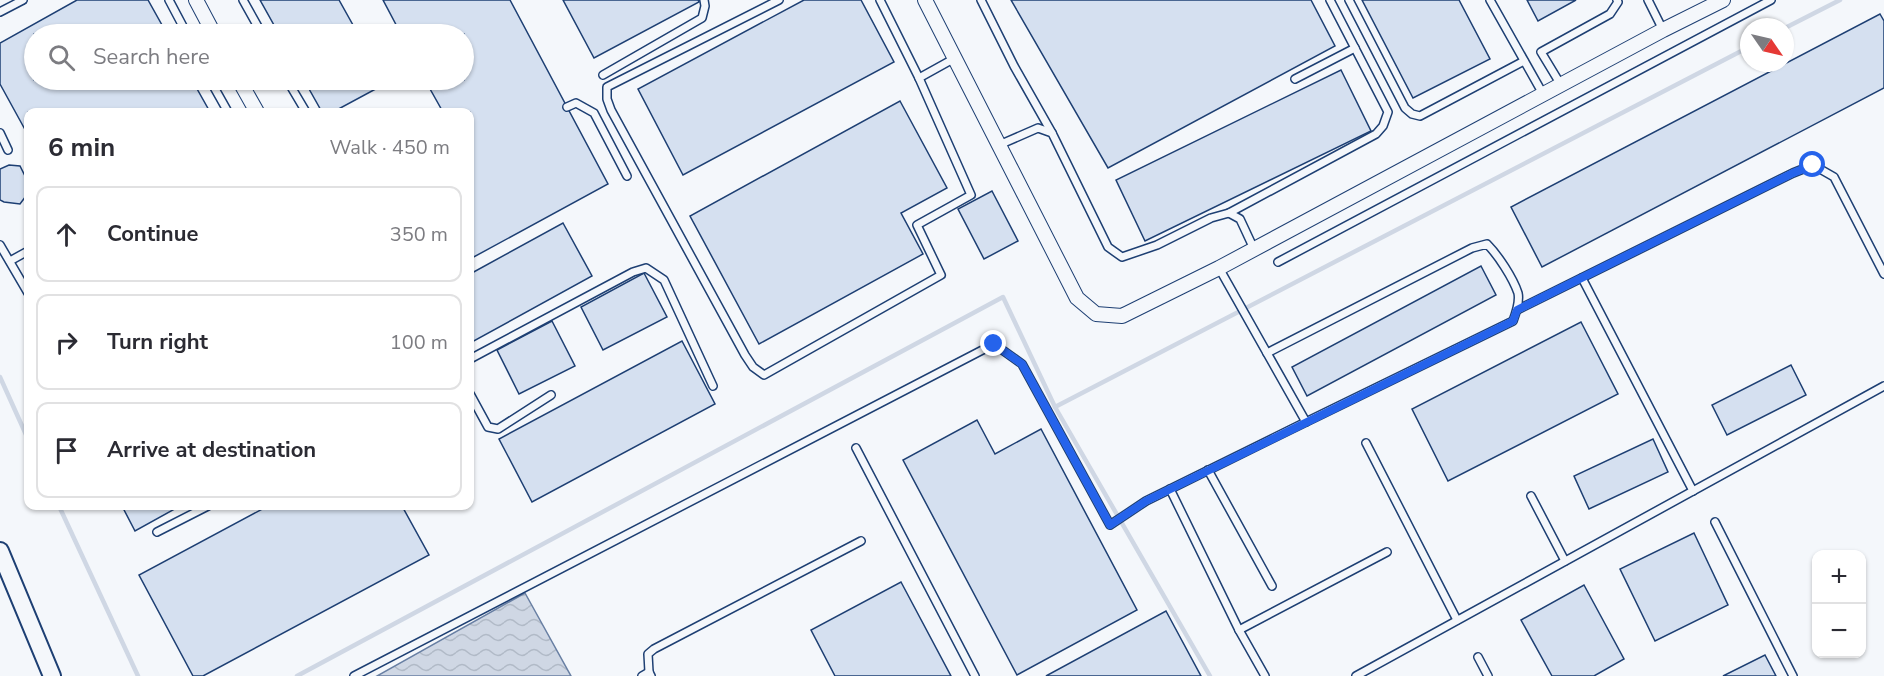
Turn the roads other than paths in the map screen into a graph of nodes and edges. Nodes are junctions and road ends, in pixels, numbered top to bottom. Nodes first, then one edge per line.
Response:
1 (23, 0) edge
2 (169, 0) edge
3 (243, 0) edge
4 (704, 0) edge
5 (779, 0) edge
6 (880, 0) edge
7 (925, 0) edge
8 (981, 0) edge
9 (1330, 0) edge
10 (1349, 0) edge
11 (1490, 0) edge
12 (1617, 0) edge
13 (1648, 0) edge
14 (1723, 0) edge
15 (1771, 0) edge
16 (198, 1) edge
17 (0, 12) edge
18 (182, 24) edge
19 (209, 24) edge
20 (256, 24) edge
21 (1663, 30) junction
22 (1355, 48) junction
23 (955, 58) junction
24 (1524, 62) junction
25 (603, 75) dead end
26 (919, 78) junction
27 (1295, 79) dead end
28 (1562, 85) junction
29 (216, 90) edge
30 (245, 90) edge
31 (293, 90) edge
32 (1544, 94) junction
33 (567, 107) dead end
34 (226, 108) edge
35 (255, 108) edge
36 (304, 108) edge
37 (0, 133) edge
38 (1052, 133) junction
39 (999, 145) junction
40 (8, 150) dead end
41 (627, 176) dead end
42 (1230, 213) junction
43 (0, 245) edge
44 (1254, 249) junction
45 (24, 253) edge
46 (10, 261) junction
47 (1278, 262) dead end
48 (1219, 268) junction
49 (1884, 274) edge
50 (1582, 278) junction
51 (24, 286) edge
52 (1517, 310) junction
53 (1267, 353) junction
54 (474, 357) edge
55 (713, 386) dead end
56 (1884, 386) edge
57 (551, 395) dead end
58 (474, 401) edge
59 (1306, 422) junction
60 (1366, 443) dead end
61 (856, 448) dead end
62 (1208, 470) junction
63 (1170, 489) junction
64 (1694, 491) junction
65 (1531, 496) dead end
66 (200, 510) edge
67 (1715, 522) dead end
68 (157, 532) dead end
69 (861, 541) dead end
70 (0, 551) edge
71 (1387, 552) dead end
72 (1565, 561) junction
73 (1272, 586) dead end
74 (1457, 620) junction
75 (1239, 630) junction
76 (1478, 657) dead end
77 (647, 675) edge
78 (52, 676) edge
79 (354, 676) edge
80 (975, 676) edge
81 (1265, 676) edge
82 (1356, 676) edge
83 (1488, 676) edge
84 (1793, 676) edge

1 - 17 lane
2 - 18 lane
3 - 20 lane
4 - 25 lane
5 - 26 lane
6 - 26 lane
7 - 23 street
8 - 38 lane
9 - 22 lane
10 - 24 lane
11 - 24 lane
12 - 28 lane
13 - 21 lane
14 - 21 street
15 - 47 lane
16 - 19 street
21 - 28 street
22 - 27 lane
22 - 42 lane
23 - 26 lane
23 - 39 street
24 - 32 lane
28 - 32 street
29 - 34 lane
30 - 35 street
31 - 36 lane
32 - 44 street
33 - 41 lane
37 - 40 lane
38 - 39 lane
38 - 42 lane
39 - 48 street
42 - 44 lane
43 - 46 lane
44 - 48 street
45 - 46 lane
46 - 51 lane
48 - 53 lane
49 - 50 lane
50 - 52 lane
50 - 64 lane
52 - 53 lane
52 - 59 lane
53 - 59 lane
54 - 55 lane
56 - 64 lane
57 - 58 lane
59 - 62 lane
60 - 74 lane
61 - 80 lane
62 - 63 lane
62 - 73 lane
63 - 75 lane
63 - 79 lane
64 - 72 lane
65 - 72 lane
66 - 68 lane
67 - 84 lane
69 - 77 lane
70 - 78 street
71 - 75 lane
72 - 74 lane
74 - 82 lane
75 - 81 lane
76 - 83 lane

